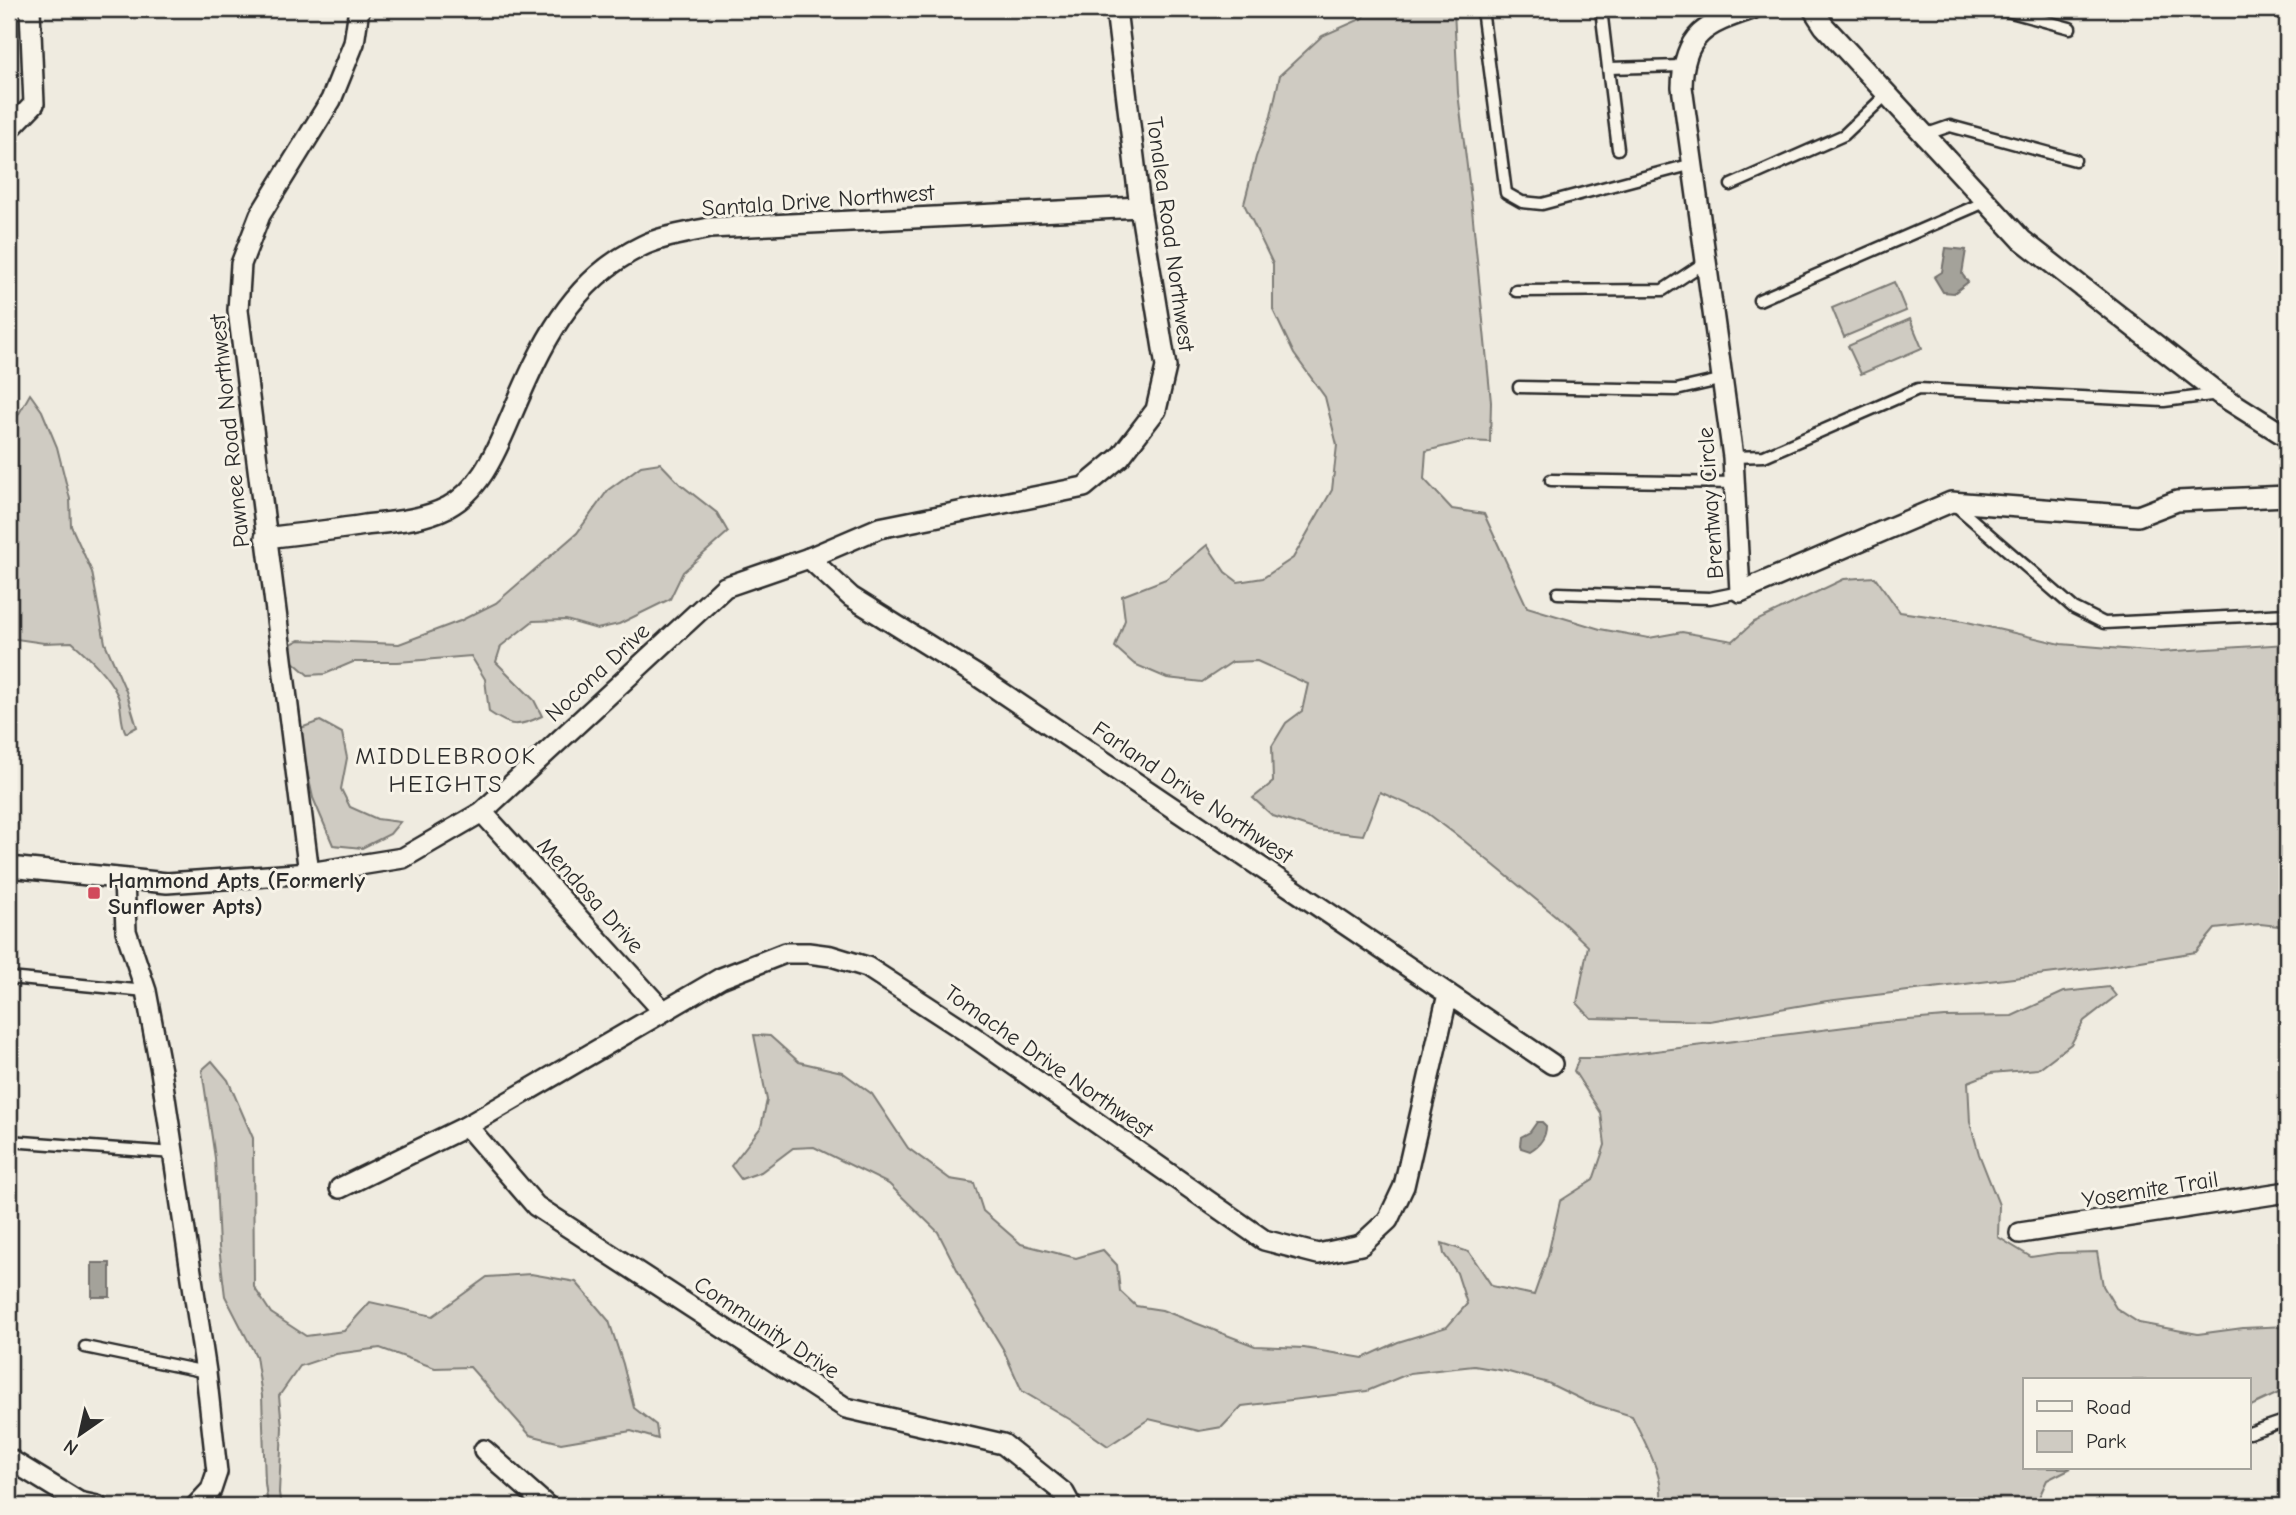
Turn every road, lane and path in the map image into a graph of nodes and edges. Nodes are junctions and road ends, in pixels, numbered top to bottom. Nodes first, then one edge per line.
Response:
1 (30, 9) edge
2 (359, 9) edge
3 (1116, 9) edge
4 (1601, 9) edge
5 (1752, 9) edge
6 (1813, 9) edge
7 (2000, 9) edge
8 (1483, 17) dead end
9 (2070, 28) dead end
10 (1682, 66) junction
11 (1608, 68) junction
12 (1887, 94) junction
13 (9, 130) edge
14 (1924, 135) junction
15 (1618, 149) dead end
16 (2075, 160) dead end
17 (1693, 164) junction
18 (1731, 185) dead end
19 (1985, 202) junction
20 (1140, 206) junction
21 (1707, 260) junction
22 (1516, 291) dead end
23 (1759, 300) dead end
24 (1724, 379) junction
25 (1519, 387) dead end
26 (2219, 394) junction
27 (2287, 437) edge
28 (1733, 457) junction
29 (1551, 480) dead end
30 (1736, 483) junction
31 (2287, 496) edge
32 (1951, 502) junction
33 (265, 538) junction
34 (809, 558) junction
35 (1740, 592) junction
36 (1558, 593) dead end
37 (2287, 614) edge
38 (482, 812) junction
39 (9, 867) edge
40 (309, 873) junction
41 (124, 879) junction
42 (9, 978) edge
43 (146, 991) junction
44 (1448, 994) junction
45 (663, 1011) junction
46 (1552, 1064) dead end
47 (467, 1126) junction
48 (9, 1141) edge
49 (174, 1153) junction
50 (340, 1188) dead end
51 (2287, 1192) edge
52 (2020, 1233) dead end
53 (85, 1347) dead end
54 (206, 1372) junction
55 (2287, 1420) edge
56 (2250, 1433) edge
57 (484, 1450) dead end
58 (9, 1459) edge
59 (97, 1506) edge
60 (197, 1506) edge
61 (547, 1506) edge
62 (1071, 1506) edge

1 - 13 street
2 - 33 street, Pawnee Road Northwest
3 - 20 street, Tonalea Road Northwest
4 - 11 lane
5 - 10 street
6 - 12 street
7 - 9 lane
8 - 17 lane
10 - 11 lane
10 - 17 street, Brentway Circle
11 - 15 lane
12 - 14 street
12 - 18 lane
14 - 16 lane
14 - 19 street
17 - 21 street, Brentway Circle
19 - 23 lane
19 - 26 street
20 - 33 street, Santala Drive Northwest
20 - 34 street, Tonalea Road Northwest
21 - 22 lane
21 - 24 street, Brentway Circle
24 - 25 lane
24 - 28 street, Brentway Circle
26 - 27 street
26 - 28 lane
28 - 30 street, Brentway Circle
29 - 30 lane
30 - 35 street, Brentway Circle
31 - 32 street, Brentway Circle
32 - 35 street, Brentway Circle
32 - 37 lane
33 - 40 street, Pawnee Road Northwest
34 - 38 street, Nocona Drive
34 - 44 street, Farland Drive Northwest
35 - 36 lane
38 - 40 street, Nocona Drive
38 - 45 street, Mendosa Drive
39 - 41 street, Nocona Drive
40 - 41 street, Nocona Drive
41 - 43 street
42 - 43 lane
43 - 49 street
44 - 45 street, Tomache Drive Northwest
44 - 46 street, Farland Drive Northwest
45 - 47 street, Tomache Drive Northwest
47 - 50 street, Tomache Drive Northwest
47 - 62 street, Community Drive
48 - 49 lane
49 - 54 street
51 - 52 street, Yosemite Trail
53 - 54 lane
54 - 60 street
55 - 56 lane
57 - 61 street
58 - 59 street

